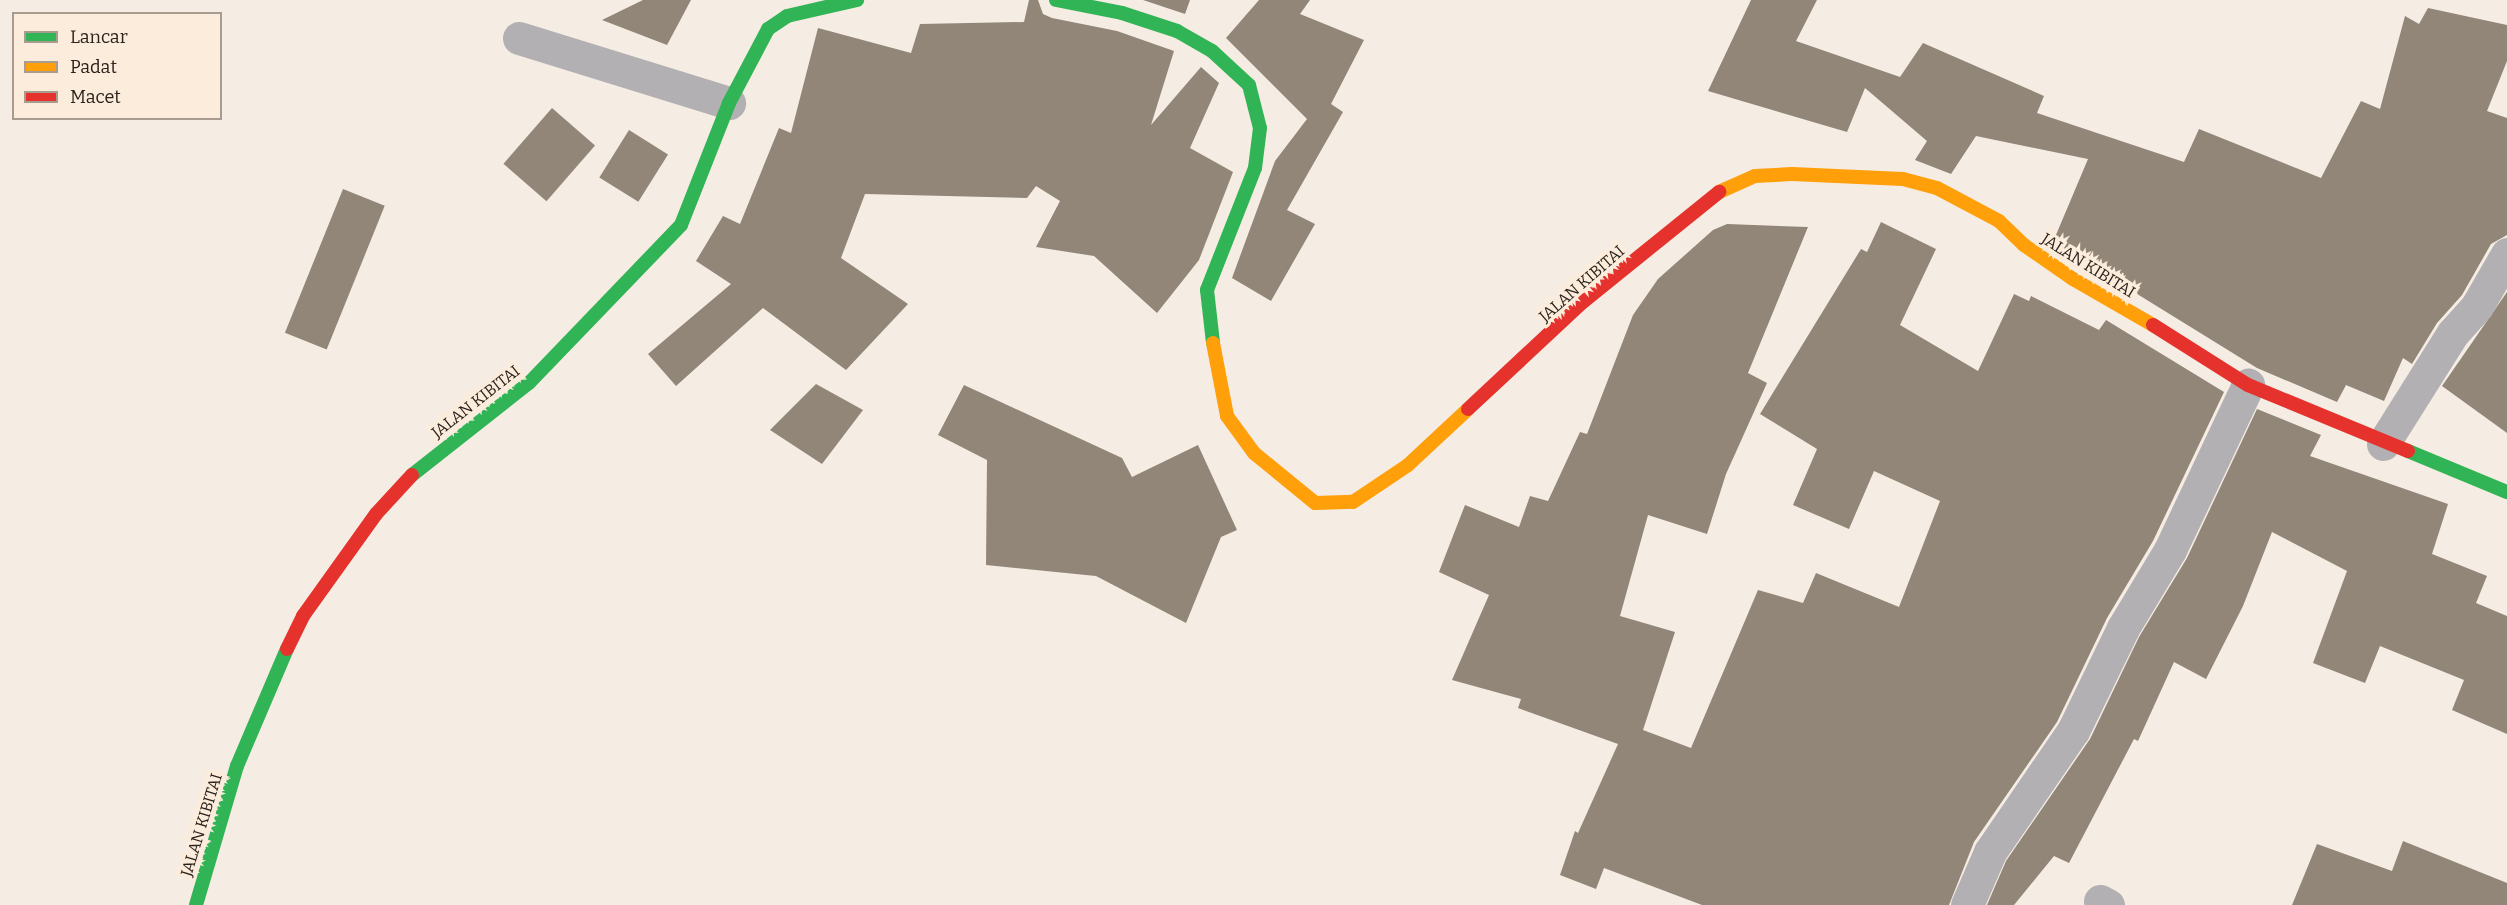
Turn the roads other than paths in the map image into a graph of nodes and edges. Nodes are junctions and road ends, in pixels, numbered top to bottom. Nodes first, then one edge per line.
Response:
1 (857, 0) edge
2 (1056, 0) edge
3 (519, 38) dead end
4 (729, 103) junction
5 (2507, 254) edge
6 (2248, 385) junction
7 (2382, 444) junction
8 (2507, 492) edge
9 (196, 905) edge
10 (1967, 905) edge

1 - 4 street, JALAN KIBITAI
2 - 6 street, JALAN KIBITAI
3 - 4 street
4 - 9 street, JALAN KIBITAI
5 - 7 street
6 - 7 street, JALAN KIBITAI
6 - 10 street
7 - 8 street, JALAN KIBITAI

